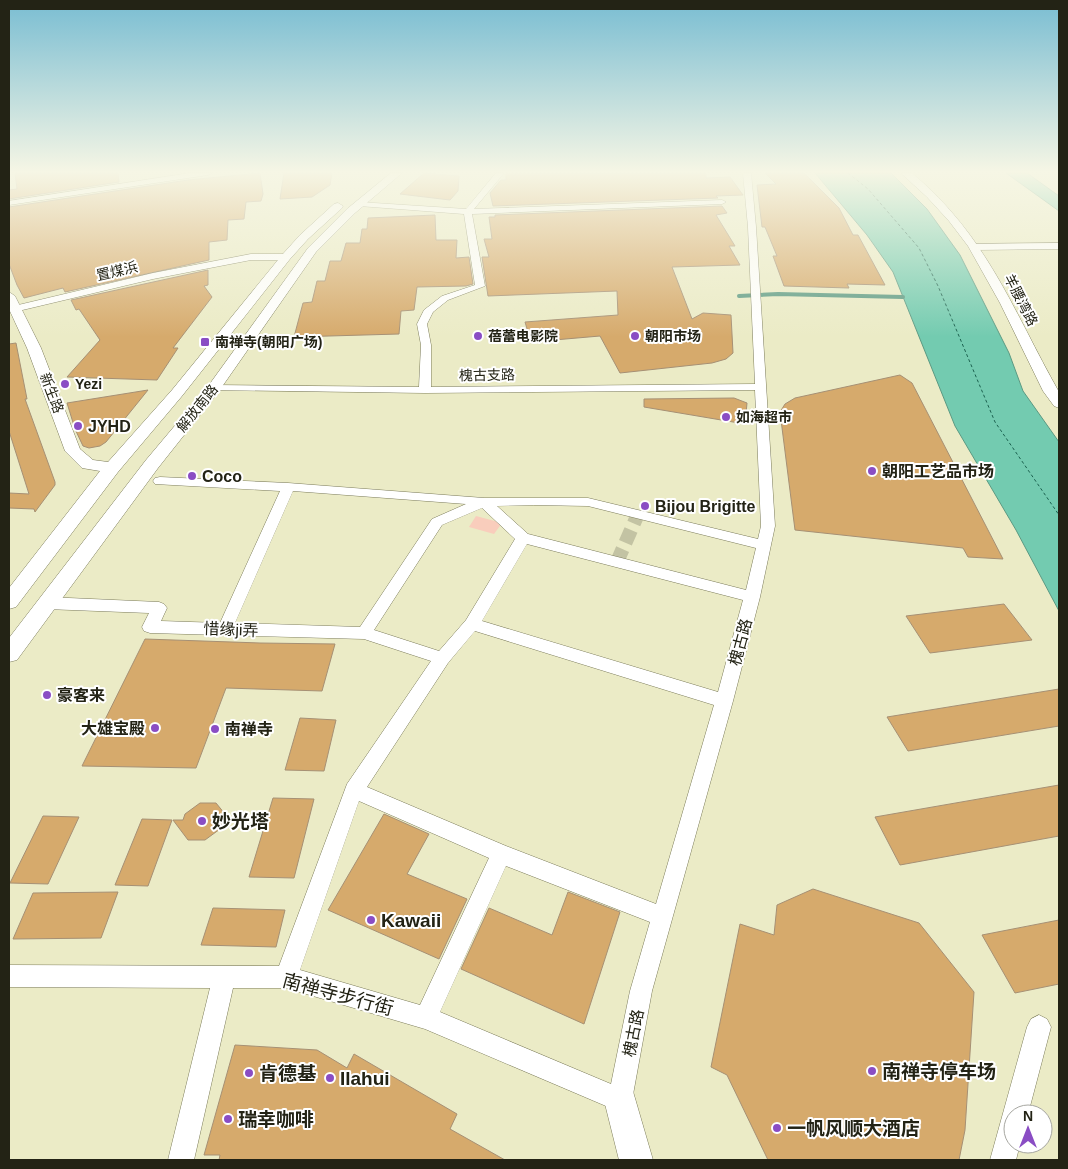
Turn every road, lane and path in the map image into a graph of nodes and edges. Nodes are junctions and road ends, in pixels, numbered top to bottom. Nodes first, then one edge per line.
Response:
1 (314, 228) edge
2 (335, 228) edge
3 (471, 228) edge
4 (752, 228) edge
5 (958, 228) edge
6 (1059, 246) edge
7 (974, 247) junction
8 (286, 257) junction
9 (11, 303) edge
10 (761, 387) junction
11 (214, 388) junction
12 (425, 390) junction
13 (1059, 403) edge
14 (112, 468) junction
15 (160, 482) dead end
16 (288, 487) junction
17 (484, 502) junction
18 (523, 538) junction
19 (764, 545) junction
20 (752, 597) junction
21 (9, 602) edge
22 (46, 603) junction
23 (472, 624) junction
24 (225, 629) junction
25 (364, 633) junction
26 (9, 654) edge
27 (442, 658) junction
28 (724, 701) junction
29 (354, 790) junction
30 (501, 854) junction
31 (663, 917) junction
32 (9, 976) edge
33 (224, 977) junction
34 (286, 977) junction
35 (426, 1018) junction
36 (1039, 1027) dead end
37 (620, 1100) junction
38 (1019, 1104) edge
39 (181, 1160) edge
40 (636, 1160) edge

1 - 8 main road, 解放南路
2 - 11 main road, 解放南路
3 - 12 street
4 - 10 street, 槐古路
5 - 7 main road, 羊腰湾路
6 - 7 street
7 - 13 main road, 羊腰湾路
8 - 9 street, 置煤浜
8 - 14 main road, 解放南路
9 - 14 main road, 新生路
10 - 12 street, 槐古支路
10 - 19 street, 槐古路
11 - 12 street, 槐古支路
11 - 22 main road, 解放南路
14 - 21 main road, 解放南路
15 - 16 street
16 - 17 street
16 - 24 street
17 - 18 street
17 - 19 street
17 - 25 street
18 - 20 street
18 - 23 street
19 - 20 street, 槐古路
20 - 28 street, 槐古路
22 - 24 street, 惜缘ji弄
22 - 26 main road, 解放南路
23 - 27 street
23 - 28 street
24 - 25 street, 惜缘ji弄
25 - 27 street, 惜缘ji弄
27 - 29 street
28 - 31 street, 槐古路
29 - 30 street
29 - 34 street
30 - 31 street
30 - 35 street
31 - 37 street, 槐古路
32 - 33 street, 南禅寺步行街
33 - 34 street, 南禅寺步行街
33 - 39 street
34 - 35 street, 南禅寺步行街
35 - 37 street, 南禅寺步行街
36 - 38 street
37 - 40 main road

